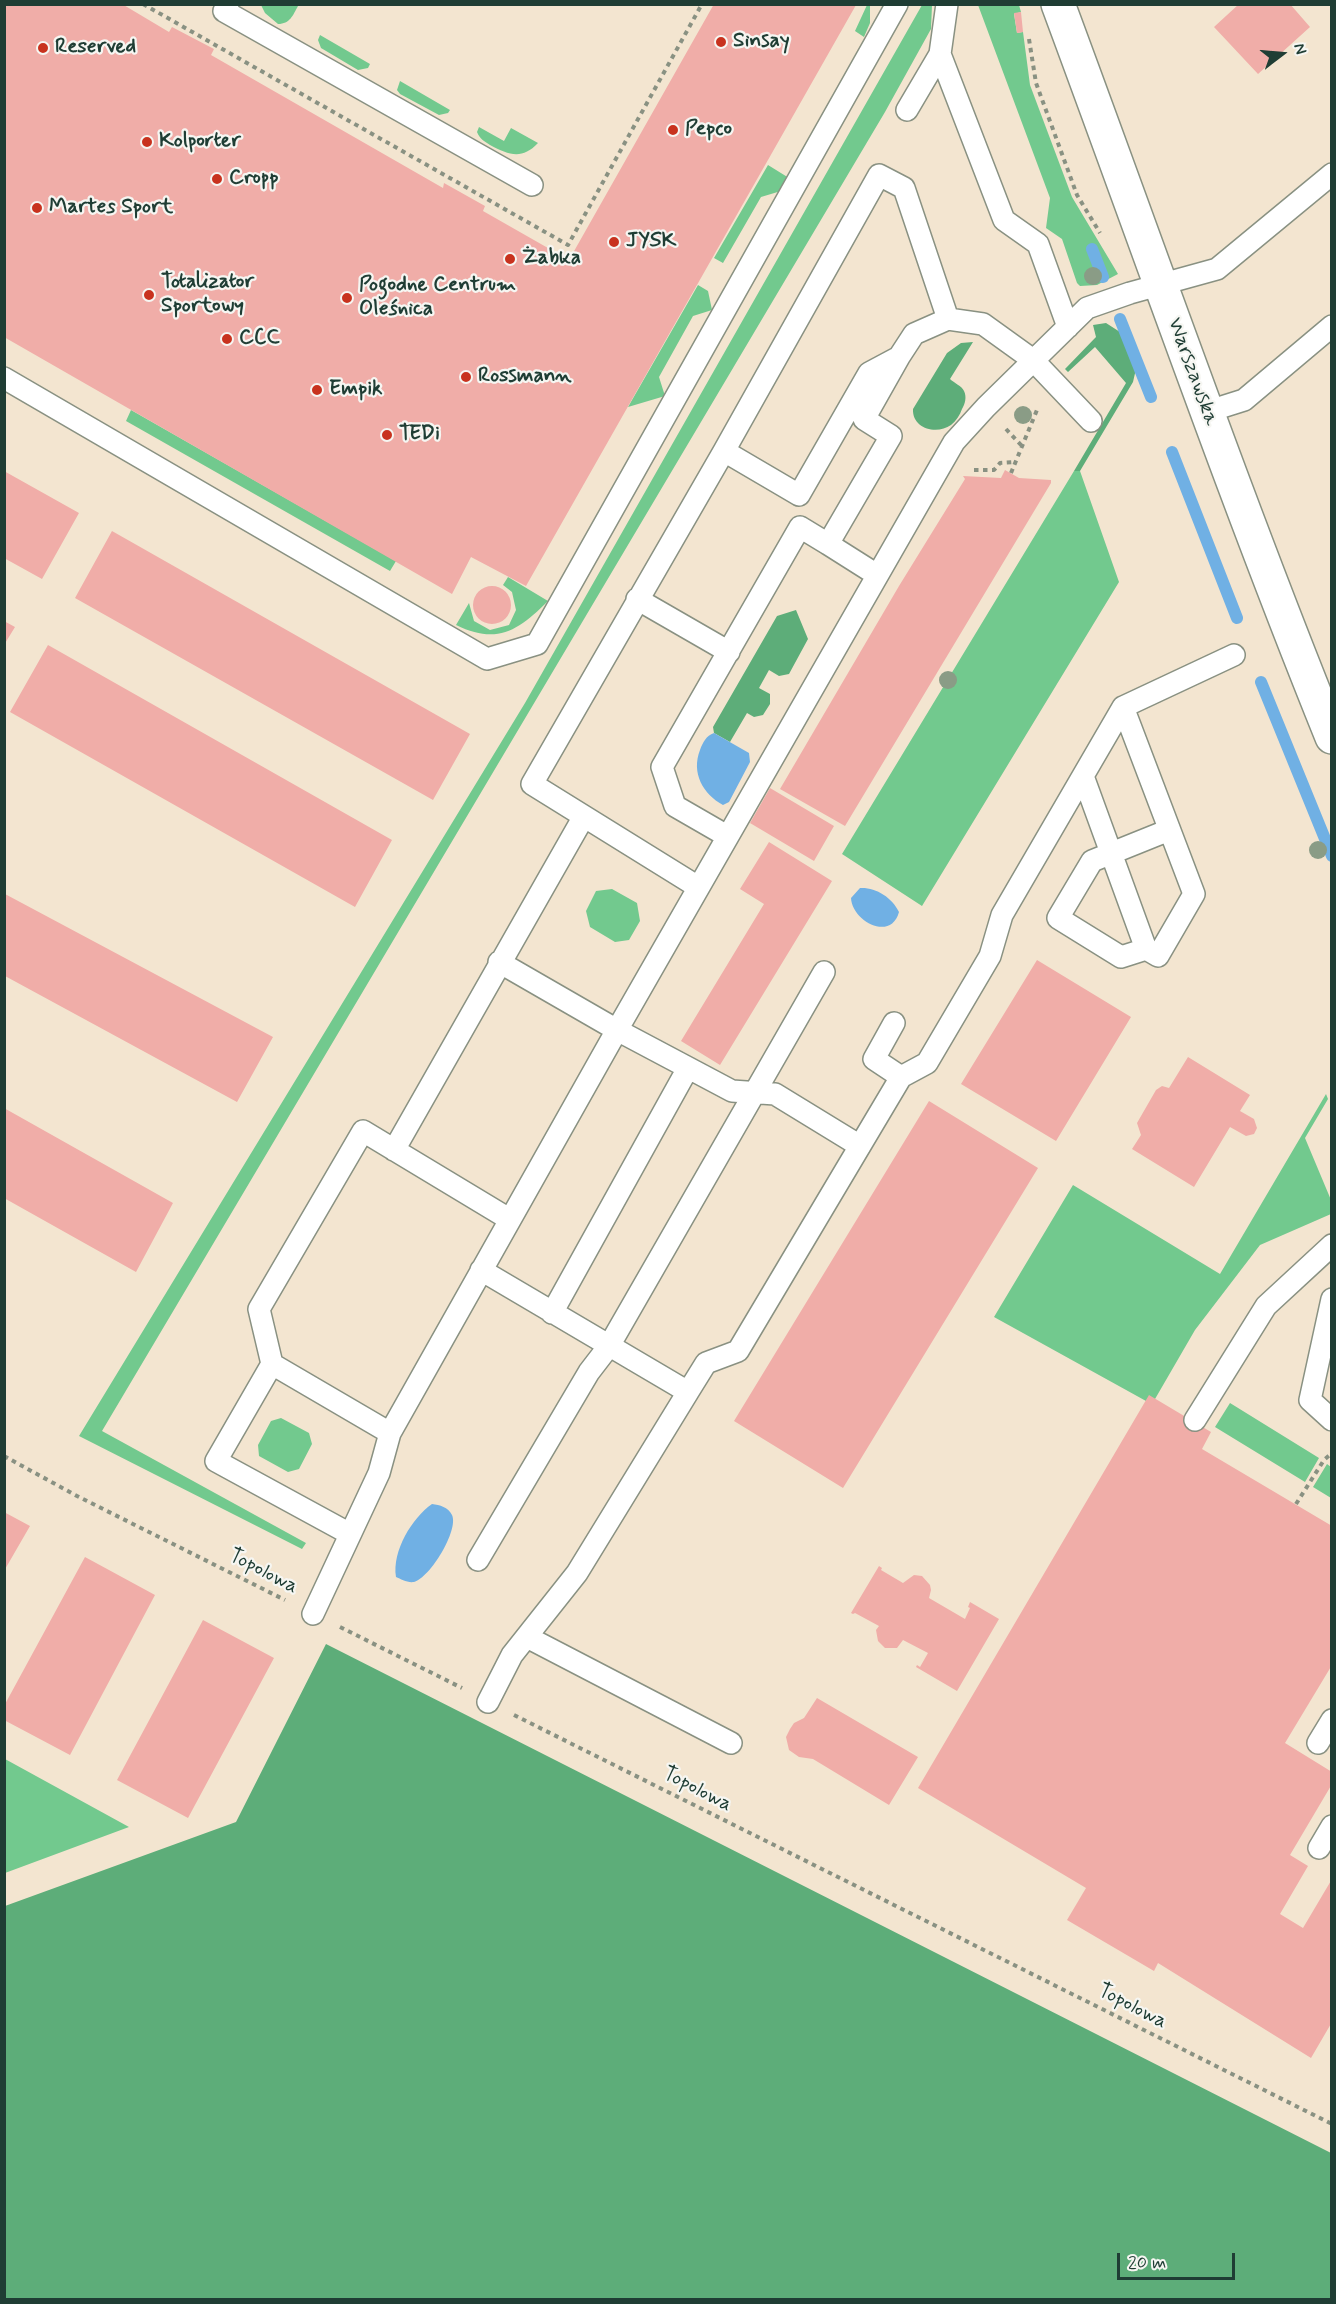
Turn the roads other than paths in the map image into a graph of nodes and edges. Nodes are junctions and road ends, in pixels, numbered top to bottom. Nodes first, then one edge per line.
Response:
1 (897, 4) edge
2 (947, 4) edge
3 (1058, 4) edge
4 (221, 7) edge
5 (940, 54) junction
6 (907, 110) dead end
7 (1332, 174) edge
8 (532, 185) dead end
9 (1160, 285) junction
10 (948, 319) junction
11 (1332, 326) edge
12 (1068, 327) junction
13 (899, 357) junction
14 (1033, 360) junction
15 (4, 378) edge
16 (1206, 412) junction
17 (1091, 422) dead end
18 (724, 451) junction
19 (800, 495) junction
20 (800, 527) junction
21 (828, 544) junction
22 (877, 576) junction
23 (637, 599) junction
24 (729, 652) junction
25 (1234, 656) dead end
26 (1123, 707) junction
27 (1332, 737) edge
28 (1083, 776) junction
29 (583, 818) junction
30 (1169, 830) junction
31 (727, 837) junction
32 (1111, 854) junction
33 (698, 887) junction
34 (1146, 949) junction
35 (499, 962) junction
36 (825, 972) dead end
37 (894, 1023) dead end
38 (617, 1030) junction
39 (688, 1068) junction
40 (901, 1077) junction
41 (754, 1092) junction
42 (860, 1146) junction
43 (394, 1150) junction
44 (509, 1220) junction
45 (1332, 1245) edge
46 (481, 1270) junction
47 (1332, 1299) edge
48 (552, 1312) junction
49 (609, 1346) junction
50 (272, 1364) junction
51 (688, 1392) junction
52 (1195, 1420) dead end
53 (1332, 1420) edge
54 (390, 1432) junction
55 (350, 1534) junction
56 (478, 1560) dead end
57 (313, 1614) road end
58 (527, 1637) junction
59 (488, 1702) road end
60 (1332, 1720) edge
61 (730, 1743) dead end
62 (1318, 1743) dead end
63 (1332, 1826) edge
64 (1319, 1848) dead end

1 - 15 lane
2 - 5 lane
3 - 9 main road, Warszawska
4 - 8 lane
5 - 6 lane
5 - 12 lane
7 - 9 lane
9 - 12 lane
9 - 16 main road, Warszawska
10 - 13 lane
10 - 14 lane
10 - 18 lane
11 - 16 lane
12 - 14 lane
13 - 19 lane
13 - 21 lane
14 - 17 lane
14 - 22 lane
16 - 27 main road, Warszawska
18 - 19 lane
18 - 23 lane
19 - 20 lane
20 - 21 lane
20 - 24 lane
21 - 22 lane
22 - 31 lane
23 - 24 lane
23 - 29 lane
24 - 31 lane
25 - 26 lane
26 - 28 lane
26 - 30 lane
28 - 32 lane
28 - 40 lane
29 - 33 lane
29 - 35 lane
30 - 32 lane
30 - 34 lane
31 - 33 lane
32 - 34 lane
32 - 34 lane
33 - 38 lane
35 - 38 lane
35 - 43 lane
36 - 41 lane
37 - 40 lane
38 - 39 lane
38 - 44 lane
39 - 41 lane
39 - 48 lane
40 - 42 lane
41 - 42 lane
41 - 49 lane
42 - 51 lane
43 - 44 lane
43 - 50 lane
44 - 46 lane
45 - 52 lane
46 - 48 lane
46 - 54 lane
47 - 53 lane
48 - 49 lane
49 - 51 lane
49 - 56 lane
50 - 54 lane
50 - 55 lane
51 - 58 lane
54 - 55 lane
55 - 57 lane
58 - 59 lane
58 - 61 lane
60 - 62 lane
63 - 64 lane

